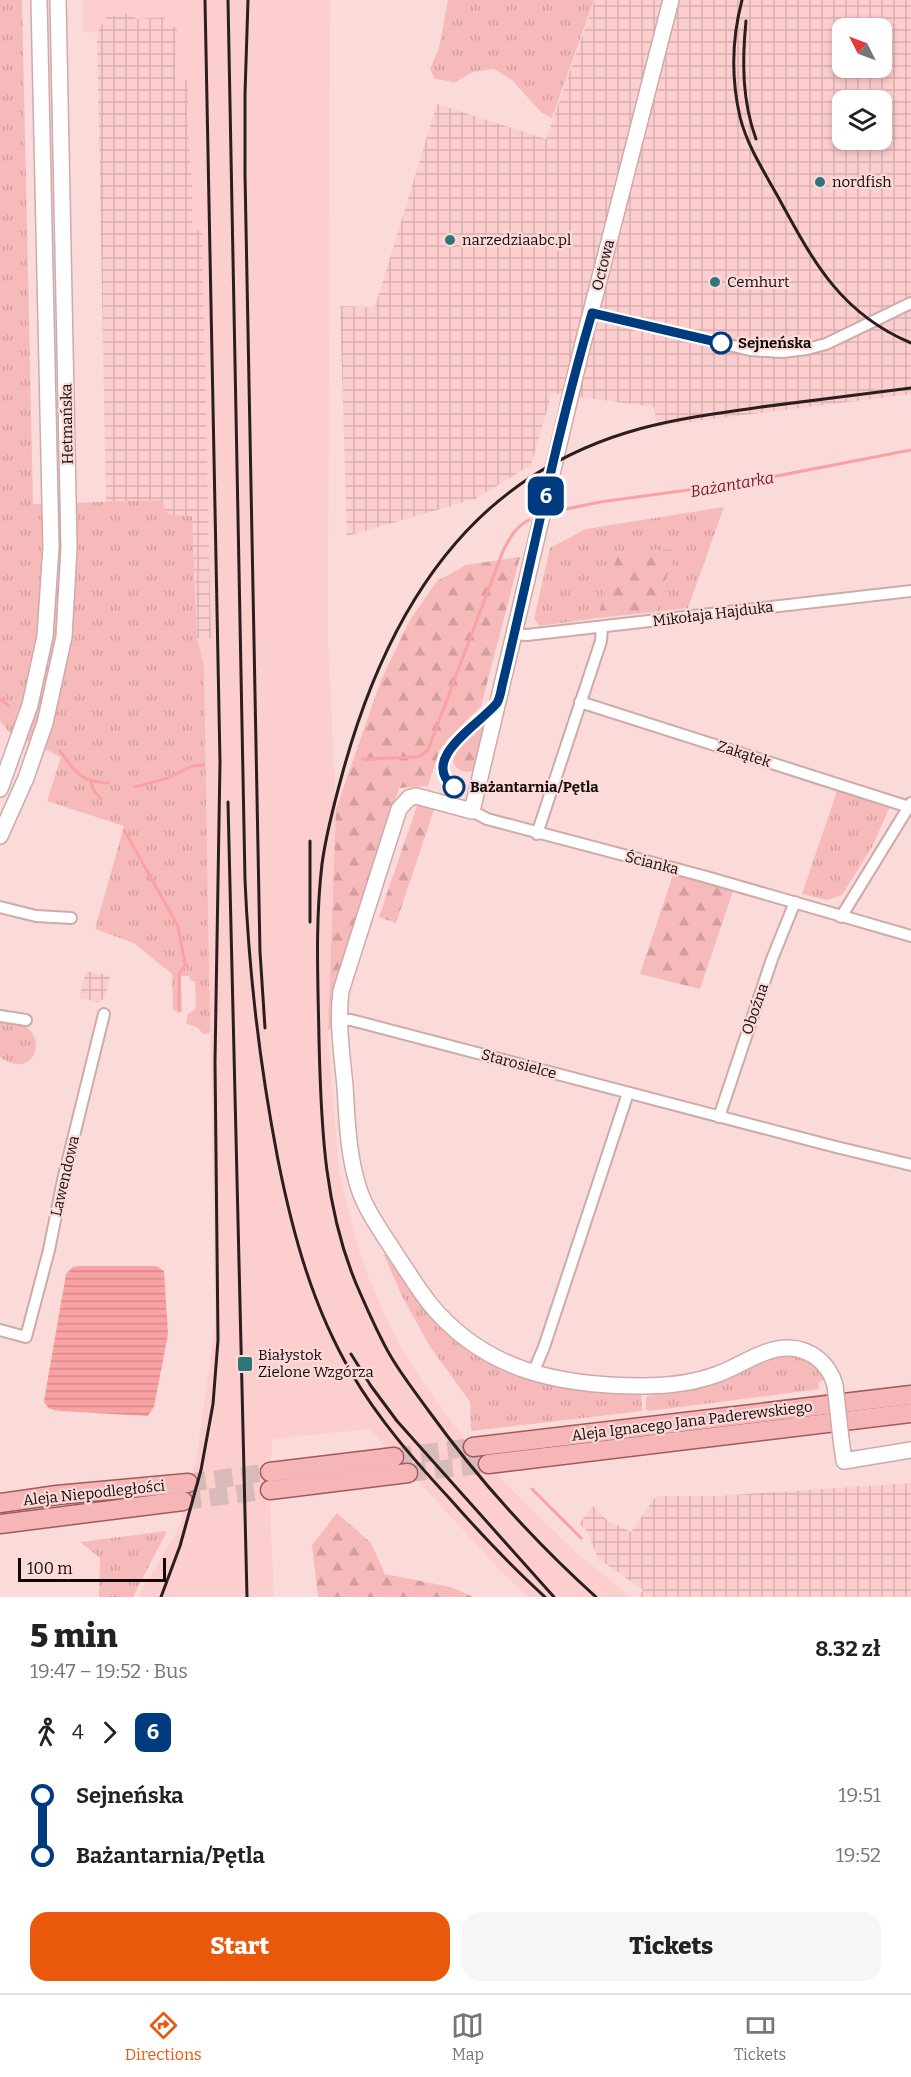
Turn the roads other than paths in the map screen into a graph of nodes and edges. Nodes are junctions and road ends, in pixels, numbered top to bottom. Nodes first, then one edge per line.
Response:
1 (39, 0) edge
2 (58, 0) edge
3 (671, 0) edge
4 (60, 96) junction
5 (40, 98) junction
6 (911, 303) edge
7 (592, 313) junction
8 (911, 591) edge
9 (602, 627) junction
10 (514, 634) junction
11 (580, 702) junction
12 (8, 771) junction
13 (26, 778) junction
14 (0, 789) edge
15 (910, 805) edge
16 (472, 811) junction
17 (537, 834) junction
18 (0, 836) edge
19 (795, 902) junction
20 (0, 907) edge
21 (841, 917) junction
22 (71, 918) dead end
23 (911, 936) edge
24 (104, 1014) dead end
25 (0, 1016) edge
26 (26, 1020) dead end
27 (340, 1020) junction
28 (628, 1093) junction
29 (719, 1117) junction
30 (911, 1165) edge
31 (0, 1330) edge
32 (533, 1373) junction
33 (911, 1395) edge
34 (911, 1413) edge
35 (473, 1447) tunnel mouth
36 (911, 1450) edge
37 (394, 1457) tunnel mouth
38 (488, 1464) tunnel mouth
39 (408, 1473) tunnel mouth
40 (188, 1483) tunnel mouth
41 (0, 1494) edge
42 (57, 1495) junction
43 (183, 1501) tunnel mouth
44 (0, 1503) edge
45 (42, 1519) junction
46 (0, 1524) edge
47 (0, 1531) edge

1 - 5 street, Hetmańska
2 - 4 street, Hetmańska
3 - 7 street, Octowa
4 - 5 street
4 - 13 street, Hetmańska
5 - 12 street, Hetmańska
6 - 7 street
7 - 10 street, Octowa
8 - 9 street, Mikołaja Hajduka
9 - 10 street, Mikołaja Hajduka
9 - 11 street
10 - 16 street, Octowa
11 - 15 street, Zakątek
11 - 17 street
12 - 13 street
12 - 14 street, Hetmańska
13 - 18 street, Hetmańska
15 - 21 street
16 - 17 street, Ścianka
16 - 27 street, Ścianka
17 - 19 street, Ścianka
19 - 21 street, Ścianka
19 - 29 street, Oboźna
20 - 22 street
21 - 23 street, Ścianka
24 - 31 street, Lawendowa
25 - 26 street
27 - 28 street, Starosielce
27 - 32 street
28 - 29 street, Starosielce
28 - 32 street
29 - 30 street, Starosielce
32 - 36 street, bridge
33 - 35 main road, Aleja Ignacego Jana Paderewskiego
34 - 38 main road, Aleja Ignacego Jana Paderewskiego
37 - 39 main road
40 - 42 main road, Aleja Niepodległości
41 - 42 main road
42 - 44 main road, Aleja Niepodległości
43 - 45 main road, Aleja Niepodległości
45 - 46 main road, Aleja Niepodległości
45 - 47 main road

